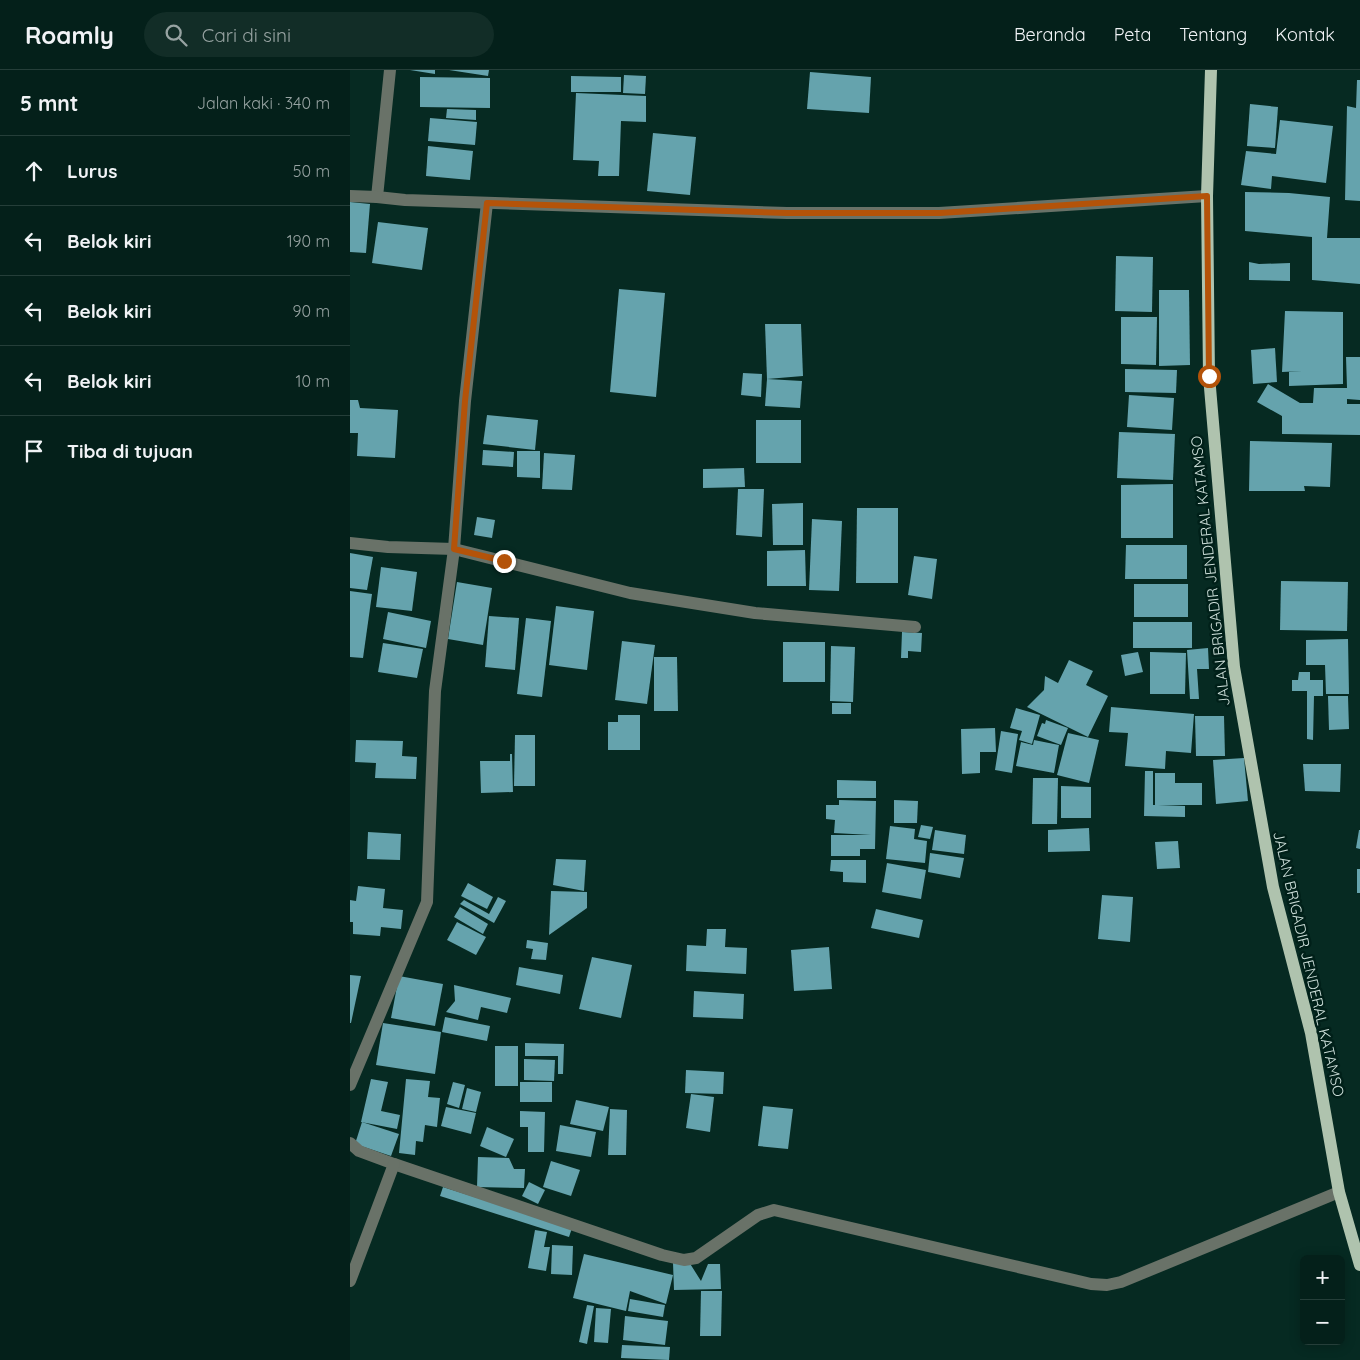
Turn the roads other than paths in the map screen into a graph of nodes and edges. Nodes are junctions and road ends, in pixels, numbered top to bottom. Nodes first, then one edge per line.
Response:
1 (390, 70) edge
2 (1211, 70) edge
3 (350, 196) edge
4 (1207, 196) junction
5 (377, 197) junction
6 (487, 203) junction
7 (350, 543) edge
8 (454, 549) junction
9 (915, 627) dead end
10 (350, 1085) edge
11 (350, 1143) edge
12 (394, 1164) junction
13 (1339, 1192) junction
14 (1360, 1265) edge
15 (350, 1281) edge

1 - 5 street
2 - 4 main road, JALAN BRIGADIR JENDERAL KATAMSO
3 - 5 street
4 - 6 street
4 - 13 main road, JALAN BRIGADIR JENDERAL KATAMSO
5 - 6 street
6 - 8 street
7 - 8 street
8 - 9 street
8 - 10 street
11 - 12 street
12 - 13 street
12 - 15 street
13 - 14 main road, JALAN BRIGADIR JENDERAL KATAMSO

